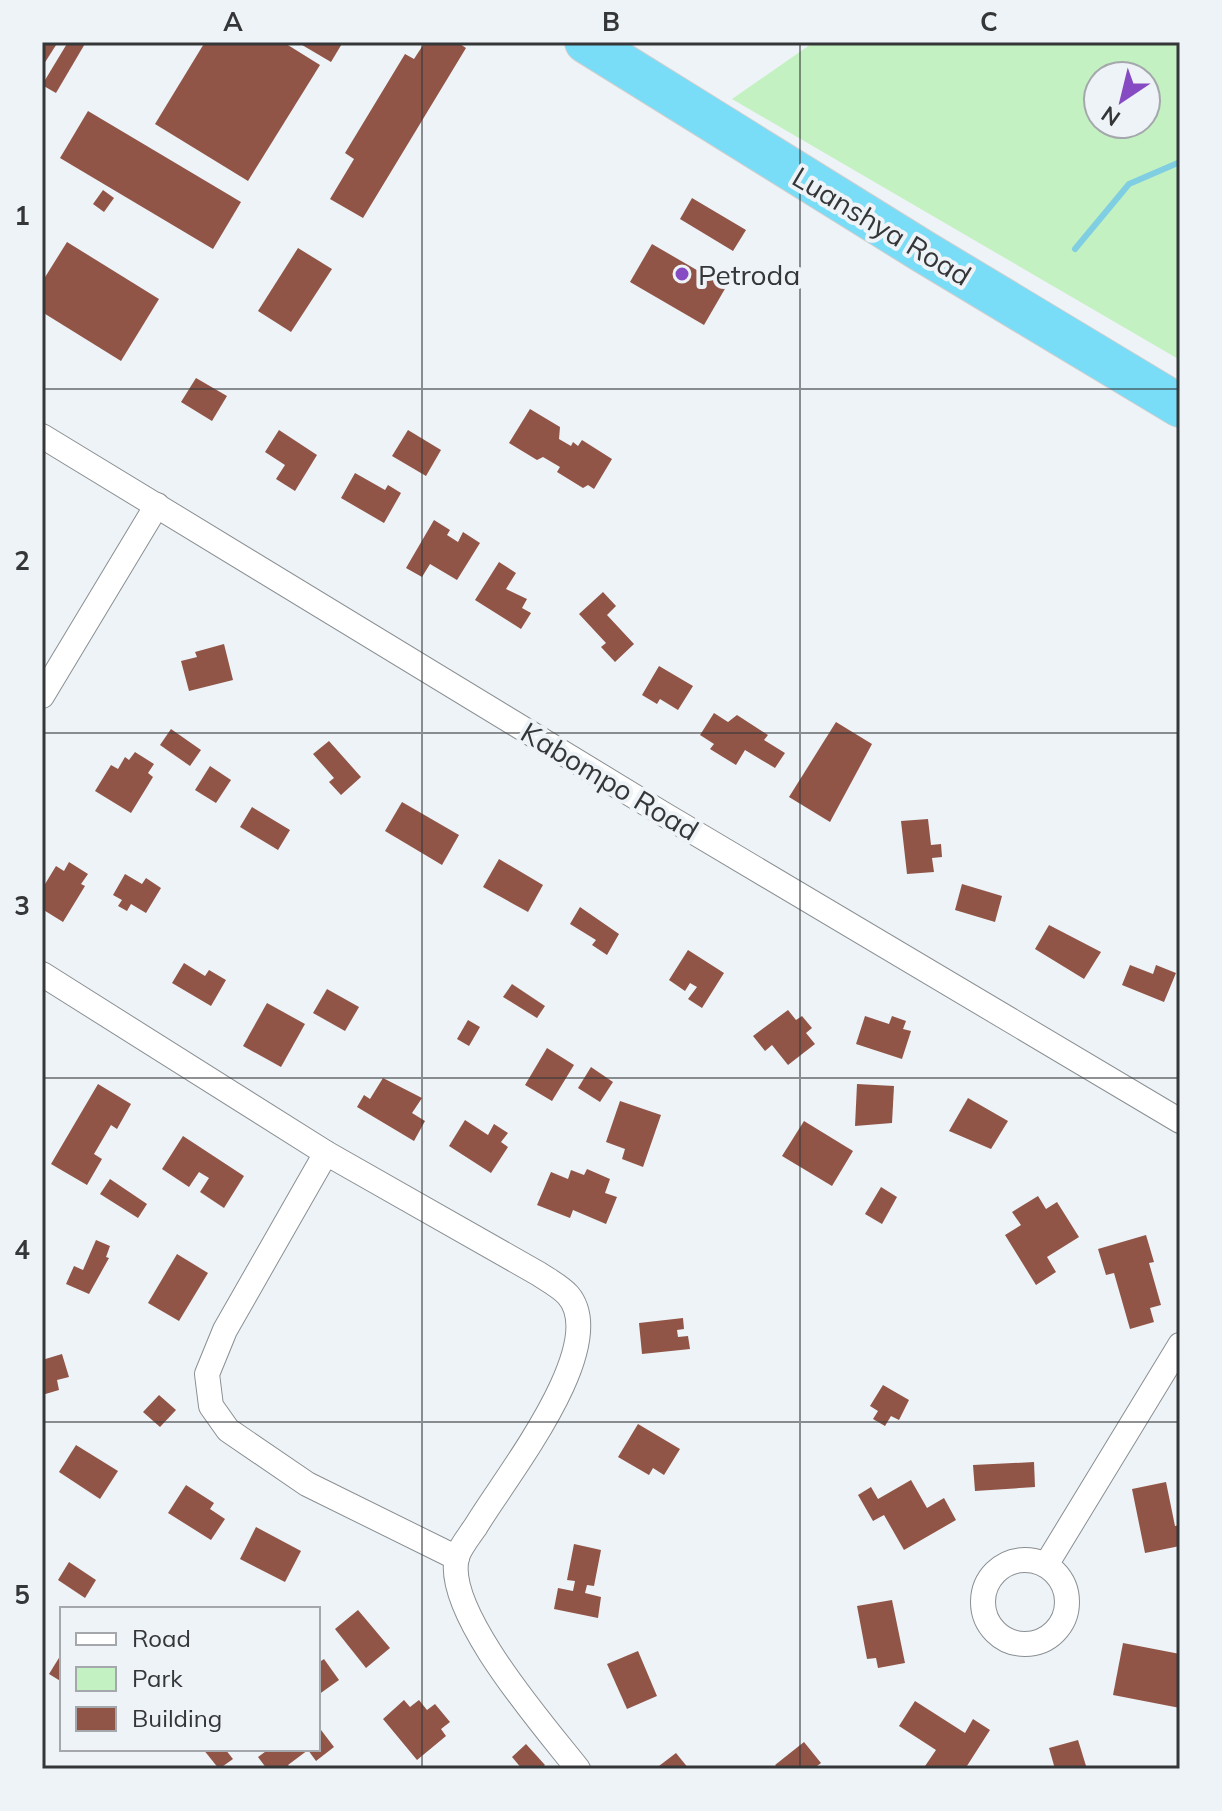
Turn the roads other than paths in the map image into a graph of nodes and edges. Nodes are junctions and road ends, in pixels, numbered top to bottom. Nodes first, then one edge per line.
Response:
1 (586, 42) edge
2 (1180, 406) edge
3 (42, 436) edge
4 (157, 505) junction
5 (42, 696) edge
6 (42, 974) edge
7 (1180, 1121) edge
8 (326, 1153) junction
9 (1180, 1345) edge
10 (457, 1558) junction
11 (1046, 1565) dead end
12 (578, 1769) edge

1 - 2 highway, Luanshya Road
3 - 4 street, Kabompo Road
4 - 5 street
4 - 7 street, Kabompo Road
6 - 8 street
8 - 10 street
8 - 10 street
9 - 11 street
10 - 12 street

